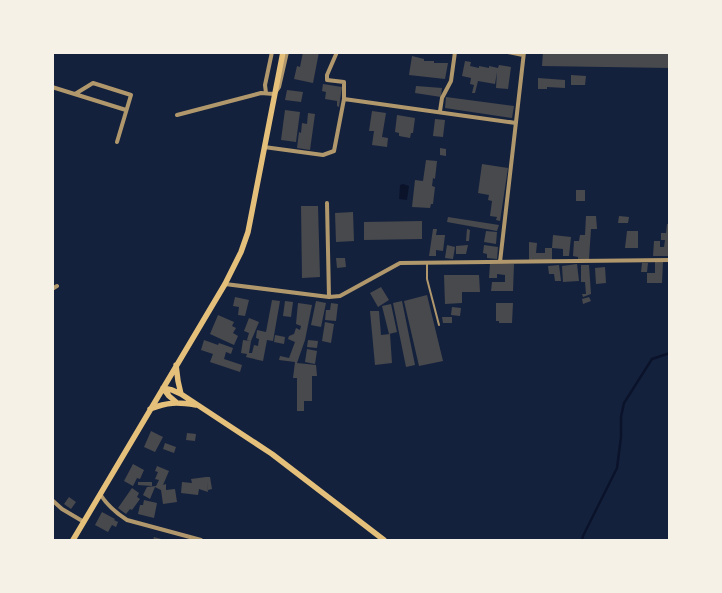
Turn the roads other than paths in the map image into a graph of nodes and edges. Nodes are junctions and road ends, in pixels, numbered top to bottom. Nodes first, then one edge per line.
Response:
1 (272, 52) edge
2 (283, 52) edge
3 (287, 52) edge
4 (337, 52) edge
5 (456, 52) edge
6 (508, 52) edge
7 (524, 54) edge
8 (52, 88) edge
9 (266, 93) junction
10 (75, 94) junction
11 (274, 94) junction
12 (344, 99) junction
13 (126, 110) junction
14 (440, 111) junction
15 (176, 115) dead end
16 (516, 123) junction
17 (117, 142) dead end
18 (264, 147) junction
19 (327, 203) dead end
20 (670, 260) edge
21 (500, 262) junction
22 (427, 263) junction
23 (225, 284) junction
24 (57, 286) dead end
25 (52, 289) edge
26 (329, 297) junction
27 (439, 325) dead end
28 (176, 365) junction
29 (163, 388) junction
30 (181, 394) junction
31 (176, 402) junction
32 (199, 406) junction
33 (150, 409) junction
34 (52, 450) edge
35 (52, 458) edge
36 (100, 494) junction
37 (53, 501) edge
38 (84, 522) junction
39 (73, 540) edge
40 (201, 540) edge
41 (384, 540) edge

1 - 9 street
2 - 11 main road
3 - 11 street
4 - 12 street
5 - 14 street
6 - 7 street
7 - 16 street
8 - 10 street
9 - 11 street
9 - 15 street
10 - 13 street
10 - 13 street
11 - 18 main road
12 - 14 street
12 - 18 street
13 - 17 street
14 - 16 street
16 - 21 street
18 - 23 main road
19 - 26 street
20 - 21 street
21 - 22 street
22 - 26 street
22 - 27 lane
23 - 26 street
23 - 28 main road
24 - 25 street
28 - 29 main road
28 - 30 main road
29 - 30 main road
29 - 31 main road
29 - 33 main road
30 - 32 main road
31 - 32 main road
31 - 33 main road
32 - 41 main road
33 - 36 main road
34 - 35 street
36 - 38 main road
36 - 40 street
37 - 38 street
38 - 39 main road

